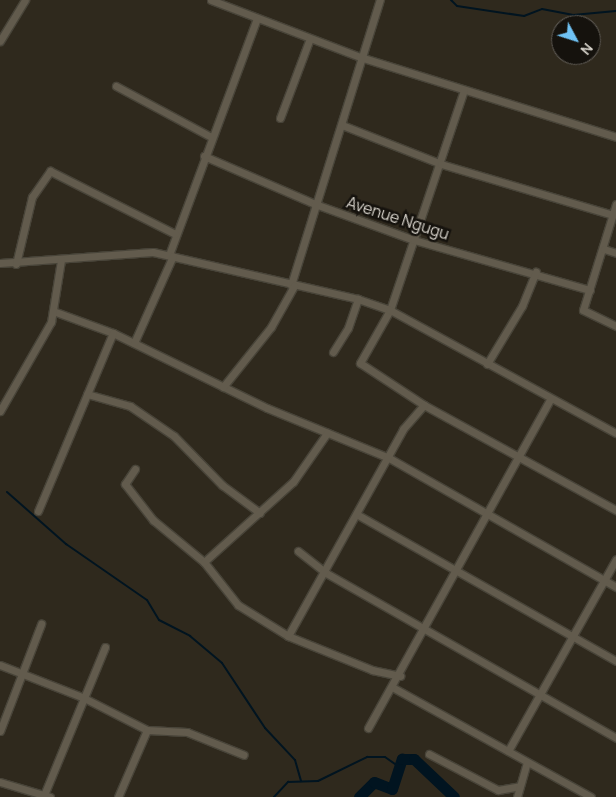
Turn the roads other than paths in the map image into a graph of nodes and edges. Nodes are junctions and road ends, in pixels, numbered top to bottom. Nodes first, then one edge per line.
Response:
1 (25, 0) edge
2 (210, 0) edge
3 (380, 0) edge
4 (256, 19) junction
5 (310, 38) junction
6 (0, 41) edge
7 (362, 58) junction
8 (116, 86) dead end
9 (464, 90) junction
10 (280, 118) dead end
11 (342, 125) junction
12 (210, 137) junction
13 (616, 137) edge
14 (204, 156) junction
15 (441, 164) junction
16 (315, 204) junction
17 (616, 204) edge
18 (613, 216) junction
19 (175, 234) junction
20 (414, 240) junction
21 (604, 249) junction
22 (616, 253) edge
23 (171, 256) junction
24 (61, 260) junction
25 (1, 263) edge
26 (16, 264) junction
27 (0, 272) edge
28 (536, 272) junction
29 (293, 285) junction
30 (590, 290) junction
31 (358, 298) junction
32 (390, 310) junction
33 (53, 311) junction
34 (616, 326) edge
35 (113, 333) junction
36 (134, 343) junction
37 (333, 352) dead end
38 (487, 364) junction
39 (224, 387) junction
40 (87, 394) junction
41 (551, 398) junction
42 (424, 405) junction
43 (0, 411) edge
44 (327, 433) junction
45 (616, 433) edge
46 (518, 455) junction
47 (389, 458) junction
48 (135, 469) dead end
49 (616, 510) edge
50 (38, 511) dead end
51 (491, 513) junction
52 (260, 514) junction
53 (358, 515) junction
54 (298, 551) dead end
55 (616, 559) edge
56 (204, 562) junction
57 (457, 570) junction
58 (326, 573) junction
59 (604, 580) junction
60 (616, 587) edge
61 (41, 624) dead end
62 (426, 629) junction
63 (288, 636) junction
64 (573, 636) junction
65 (105, 648) dead end
66 (616, 661) edge
67 (0, 665) edge
68 (21, 673) junction
69 (400, 676) junction
70 (392, 688) junction
71 (541, 696) junction
72 (84, 698) junction
73 (368, 728) dead end
74 (147, 730) junction
75 (0, 731) edge
76 (616, 738) edge
77 (508, 751) junction
78 (428, 754) dead end
79 (244, 755) dead end
80 (527, 763) junction
81 (0, 782) edge
82 (520, 786) junction
83 (47, 796) edge
84 (118, 797) edge
85 (517, 797) edge
86 (591, 797) edge

1 - 6 street
2 - 4 street
3 - 7 street
4 - 5 street
4 - 12 street
5 - 7 street
5 - 10 street
7 - 9 street
7 - 11 street
8 - 12 street
9 - 13 street
9 - 15 street
11 - 15 street
11 - 16 street
12 - 14 street
14 - 16 street, Avenue Ngugu
14 - 19 street
15 - 18 street
15 - 20 street
16 - 20 street, Avenue Ngugu
16 - 29 street
17 - 18 street
18 - 21 street
19 - 23 street
19 - 26 street
20 - 28 street, Avenue Ngugu
20 - 32 street
21 - 22 street
21 - 30 street
23 - 24 street
23 - 29 street
23 - 36 street
24 - 26 street
24 - 33 street
25 - 26 street
25 - 27 street
28 - 30 street, Avenue Ngugu
28 - 38 street
29 - 31 street
29 - 39 street
30 - 34 street
31 - 32 street
31 - 37 street
32 - 38 street
32 - 42 street
33 - 35 street
33 - 43 street
35 - 36 street
35 - 40 street
36 - 39 street
38 - 41 street
39 - 44 street
40 - 50 street
40 - 52 street
41 - 45 street
41 - 46 street
42 - 46 street
42 - 47 street
44 - 47 street
44 - 52 street
46 - 49 street
46 - 51 street
47 - 51 street
47 - 53 street
48 - 56 street
51 - 57 street
51 - 59 street
52 - 56 street
53 - 57 street
53 - 58 street
54 - 58 street
55 - 59 street
56 - 63 street
57 - 62 street
57 - 64 street
58 - 62 street
58 - 63 street
59 - 60 street
59 - 64 street
61 - 68 street
62 - 69 street
62 - 71 street
63 - 69 street
64 - 66 street
64 - 71 street
65 - 72 street
67 - 68 street
68 - 72 street
68 - 75 street
69 - 70 street
70 - 73 street
70 - 77 street
71 - 76 street
71 - 77 street
72 - 74 street
72 - 83 street
74 - 79 street
74 - 84 street
77 - 80 street
78 - 82 street
80 - 82 street
80 - 86 street
81 - 83 street
82 - 85 street

